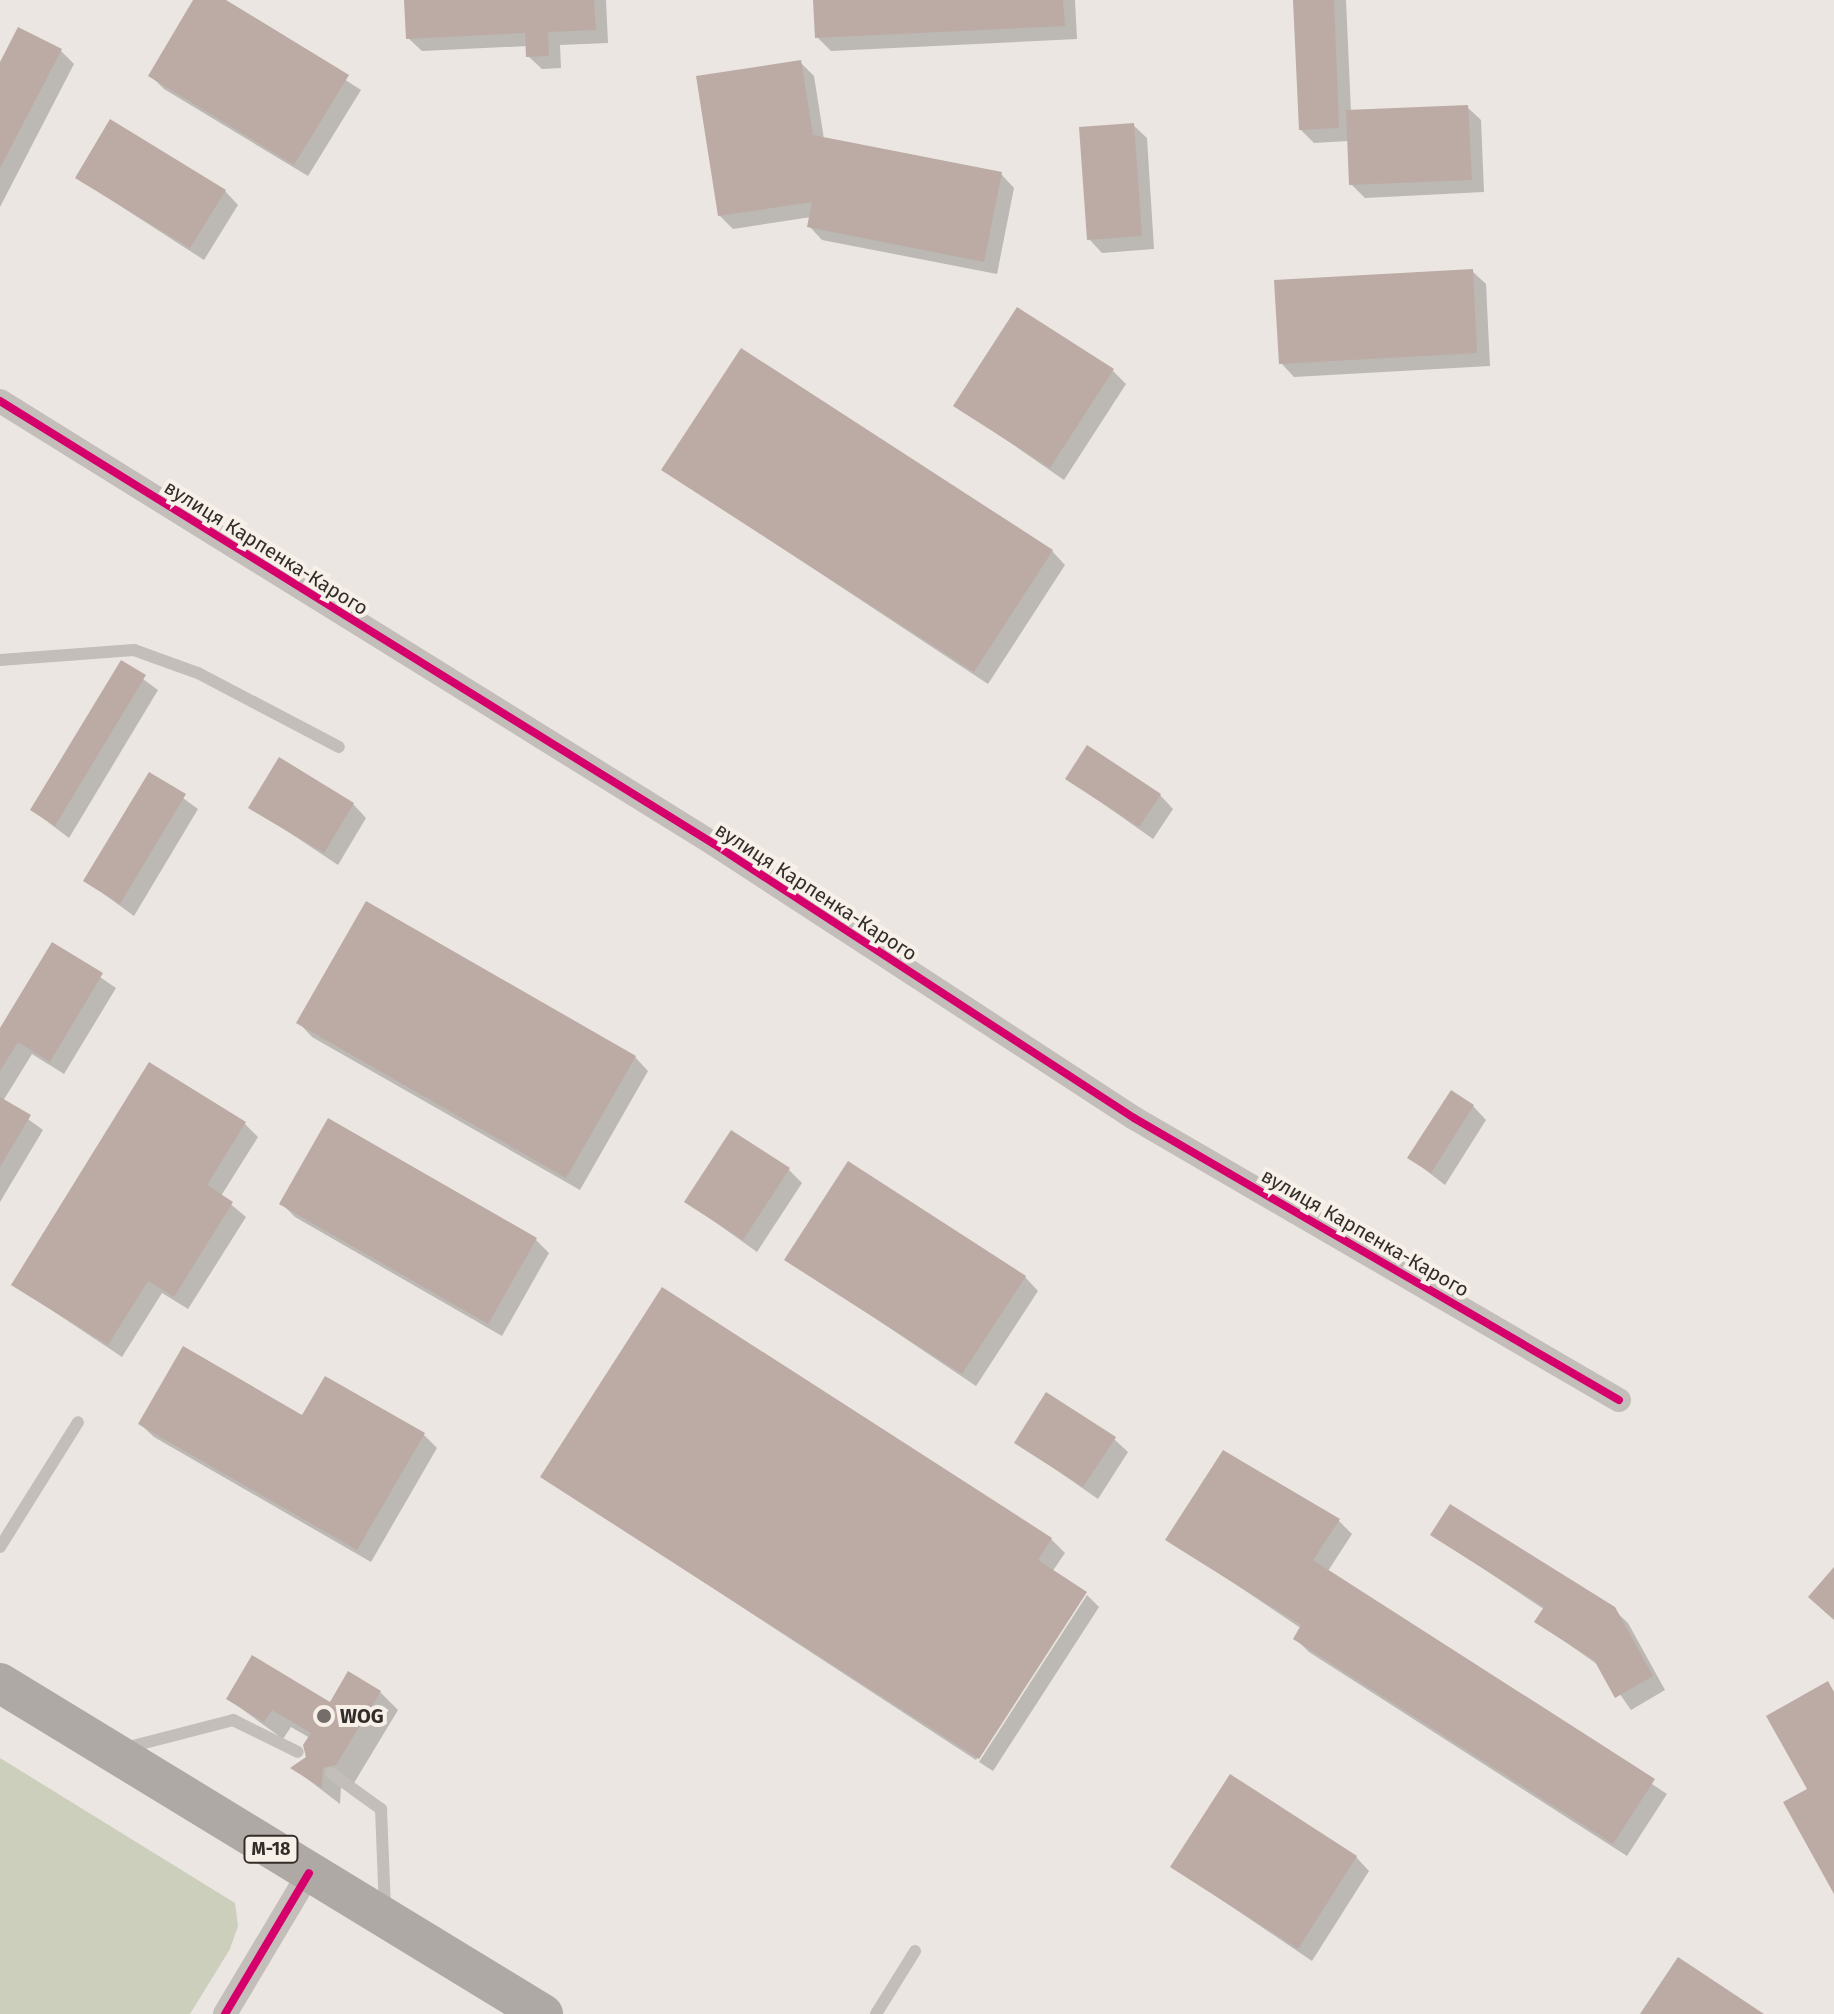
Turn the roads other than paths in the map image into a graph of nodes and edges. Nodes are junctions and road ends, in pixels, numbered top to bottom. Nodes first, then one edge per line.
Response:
1 (0, 401) edge
2 (0, 660) edge
3 (339, 747) dead end
4 (1619, 1400) dead end
5 (78, 1422) dead end
6 (0, 1547) edge
7 (0, 1683) edge
8 (114, 1751) junction
9 (298, 1752) dead end
10 (331, 1773) dead end
11 (309, 1873) junction
12 (385, 1917) junction
13 (915, 1951) dead end
14 (225, 2014) edge
15 (543, 2014) edge
16 (876, 2014) edge

1 - 4 street, вулиця Карпенка-Карого
2 - 3 lane
5 - 6 lane
7 - 8 highway, М-18
8 - 9 lane
8 - 11 highway, М-18
10 - 12 lane
11 - 12 highway, М-18
11 - 14 street
12 - 15 highway, М-18
13 - 16 lane

